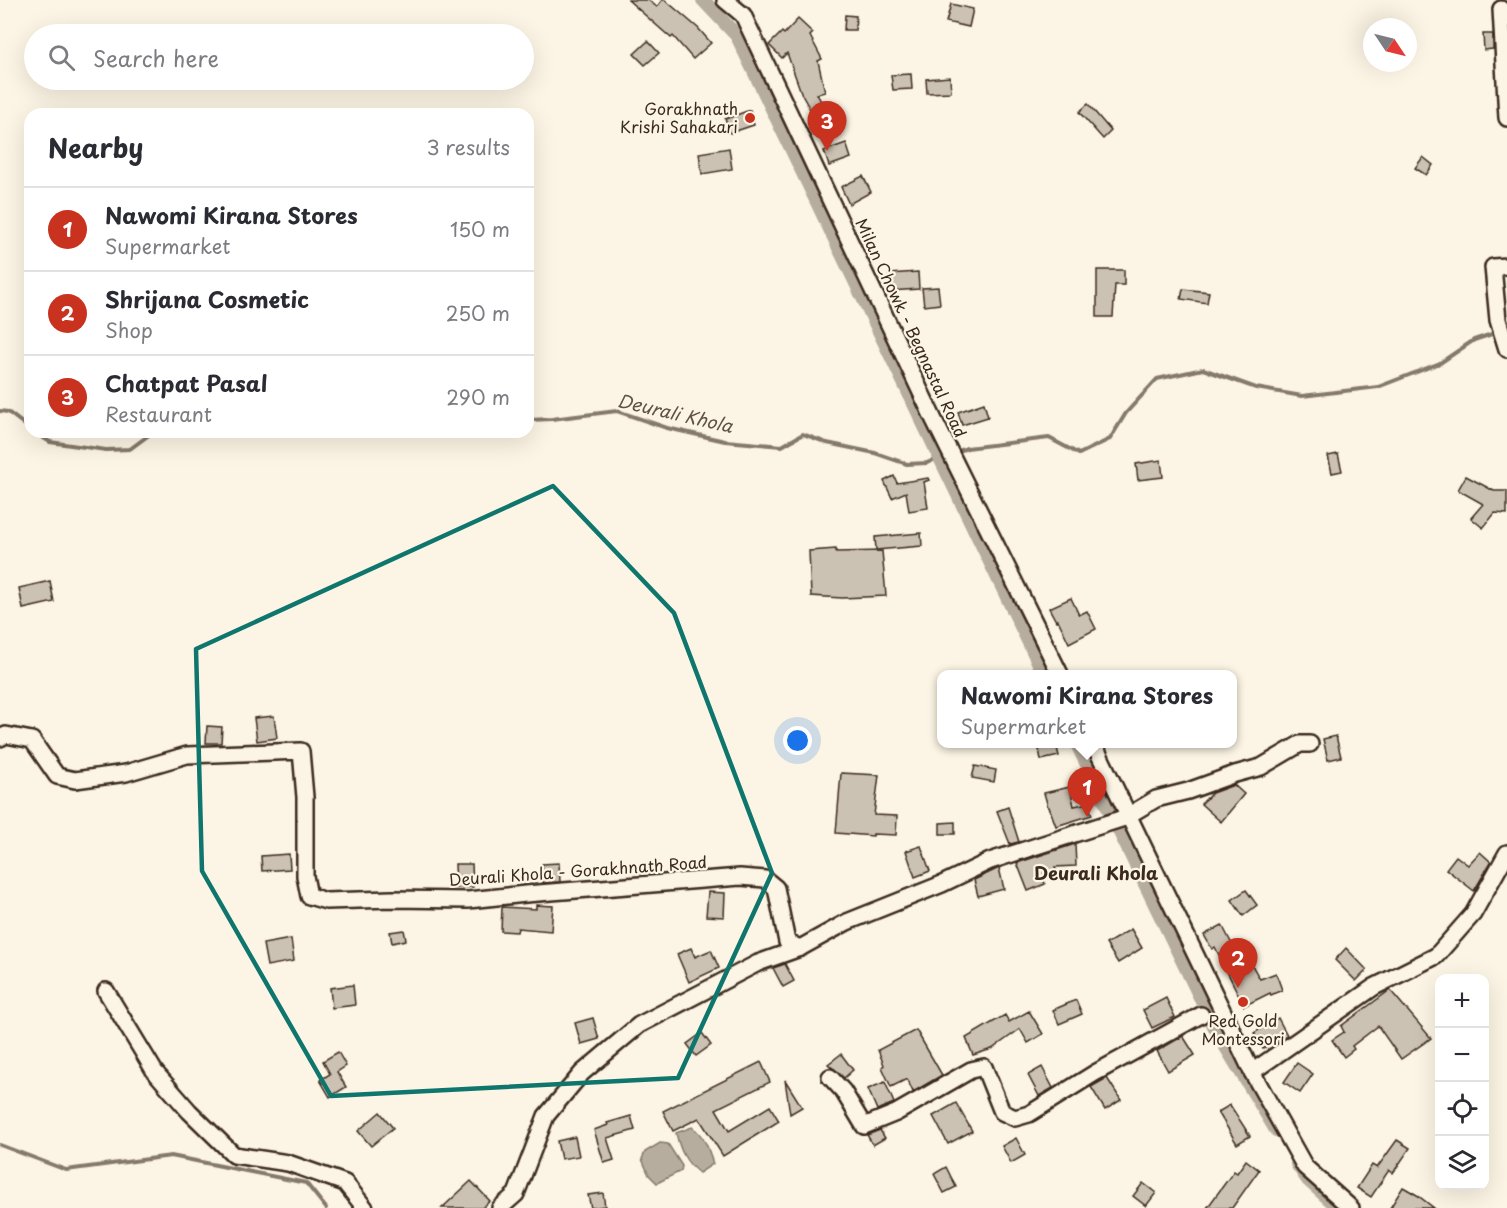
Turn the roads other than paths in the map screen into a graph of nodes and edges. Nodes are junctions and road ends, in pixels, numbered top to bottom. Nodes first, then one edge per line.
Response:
1 (726, 0) edge
2 (1503, 5) edge
3 (1507, 118) edge
4 (1507, 266) edge
5 (1506, 345) edge
6 (1058, 670) edge
7 (0, 738) edge
8 (1310, 744) dead end
9 (1096, 748) edge
10 (1127, 817) junction
11 (1507, 853) edge
12 (800, 948) junction
13 (106, 991) dead end
14 (1202, 1015) dead end
15 (1252, 1072) junction
16 (830, 1077) dead end
17 (365, 1208) edge
18 (500, 1208) edge
19 (1351, 1208) edge

1 - 6 street, Milan Chowk - Begnastal Road
2 - 3 street
4 - 5 street
7 - 12 street, Deurali Khola - Gorakhnath Road
8 - 10 street
9 - 10 street
10 - 12 street
10 - 15 street
11 - 15 street
12 - 18 street
13 - 17 street
14 - 16 street
15 - 19 street

